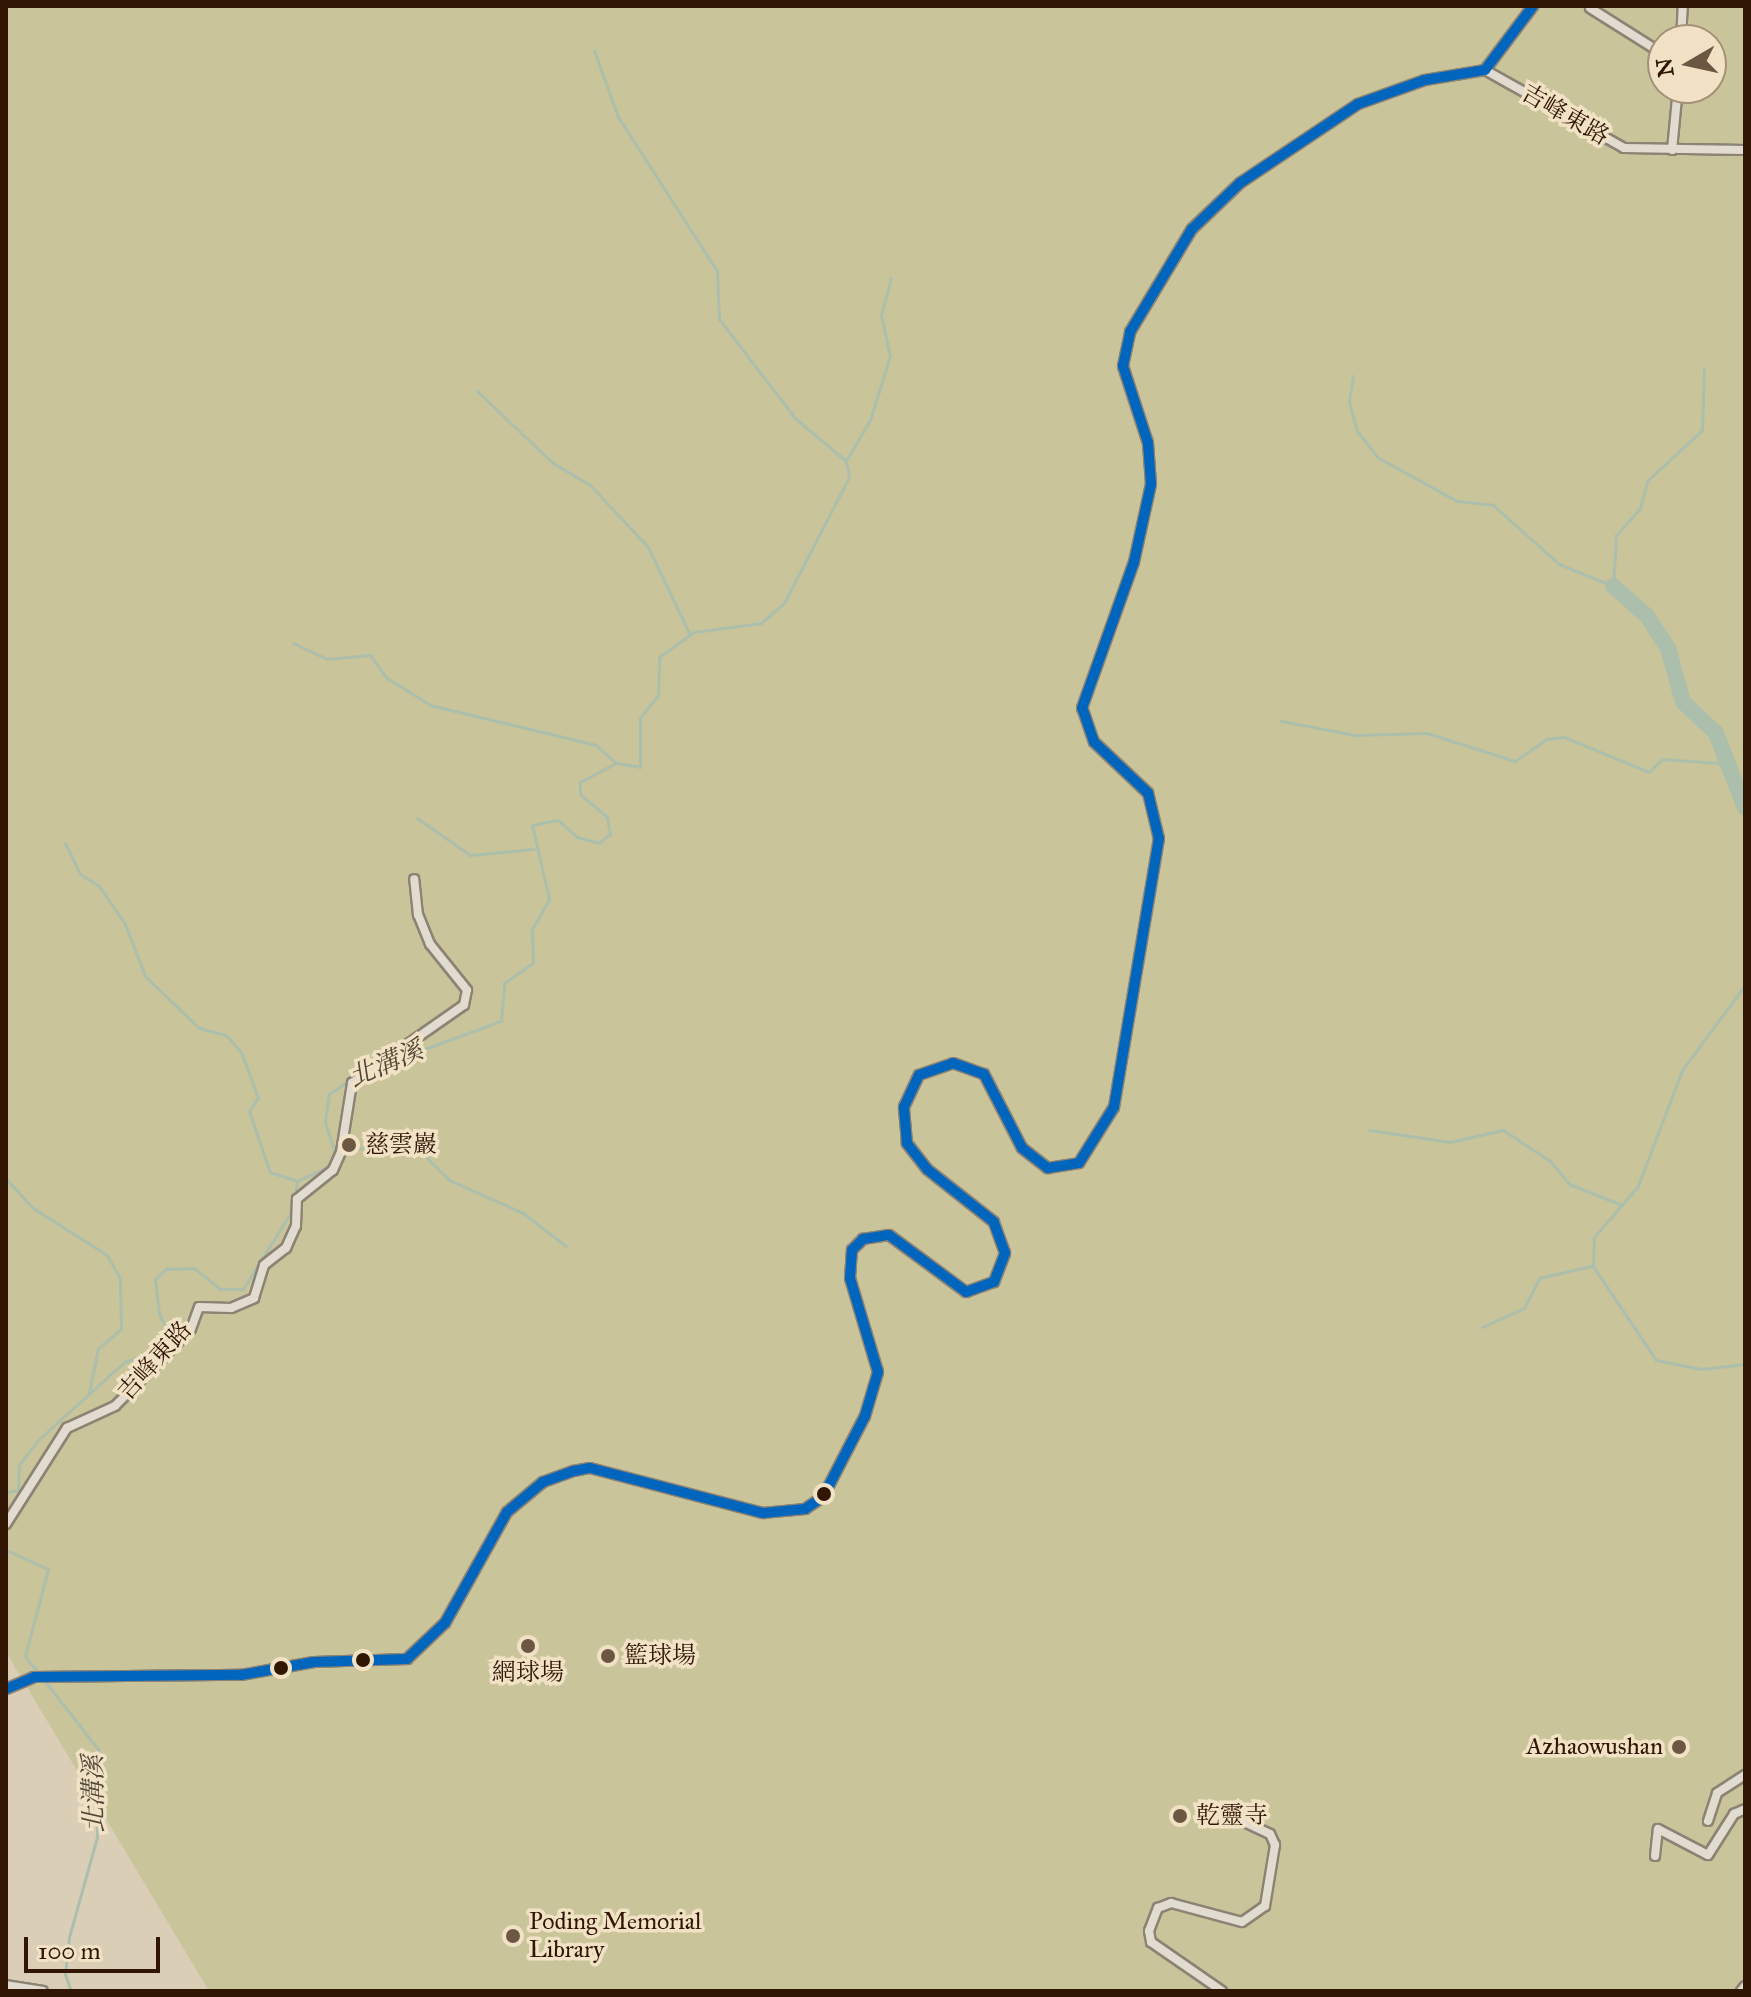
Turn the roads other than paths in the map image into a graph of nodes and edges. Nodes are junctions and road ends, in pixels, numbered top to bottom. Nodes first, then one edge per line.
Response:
1 (1533, 6) edge
2 (1590, 8) dead end
3 (1647, 44) edge
4 (1485, 70) junction
5 (1676, 104) edge
6 (1672, 150) junction
7 (1745, 150) edge
8 (414, 879) dead end
9 (6, 1524) edge
10 (6, 1689) edge
11 (1745, 1775) edge
12 (1745, 1809) edge
13 (1235, 1818) dead end
14 (1708, 1821) dead end
15 (1655, 1856) dead end
16 (6, 1985) edge
17 (1745, 1986) edge
18 (43, 1991) edge
19 (1222, 1991) edge
20 (1741, 1991) edge

1 - 4 street
2 - 3 street
4 - 6 street, 吉峰東路
4 - 10 street
5 - 6 street
6 - 7 street, 吉峰東路
8 - 9 street, 吉峰東路
11 - 14 street
12 - 15 street
13 - 19 street
16 - 18 street
17 - 20 street

